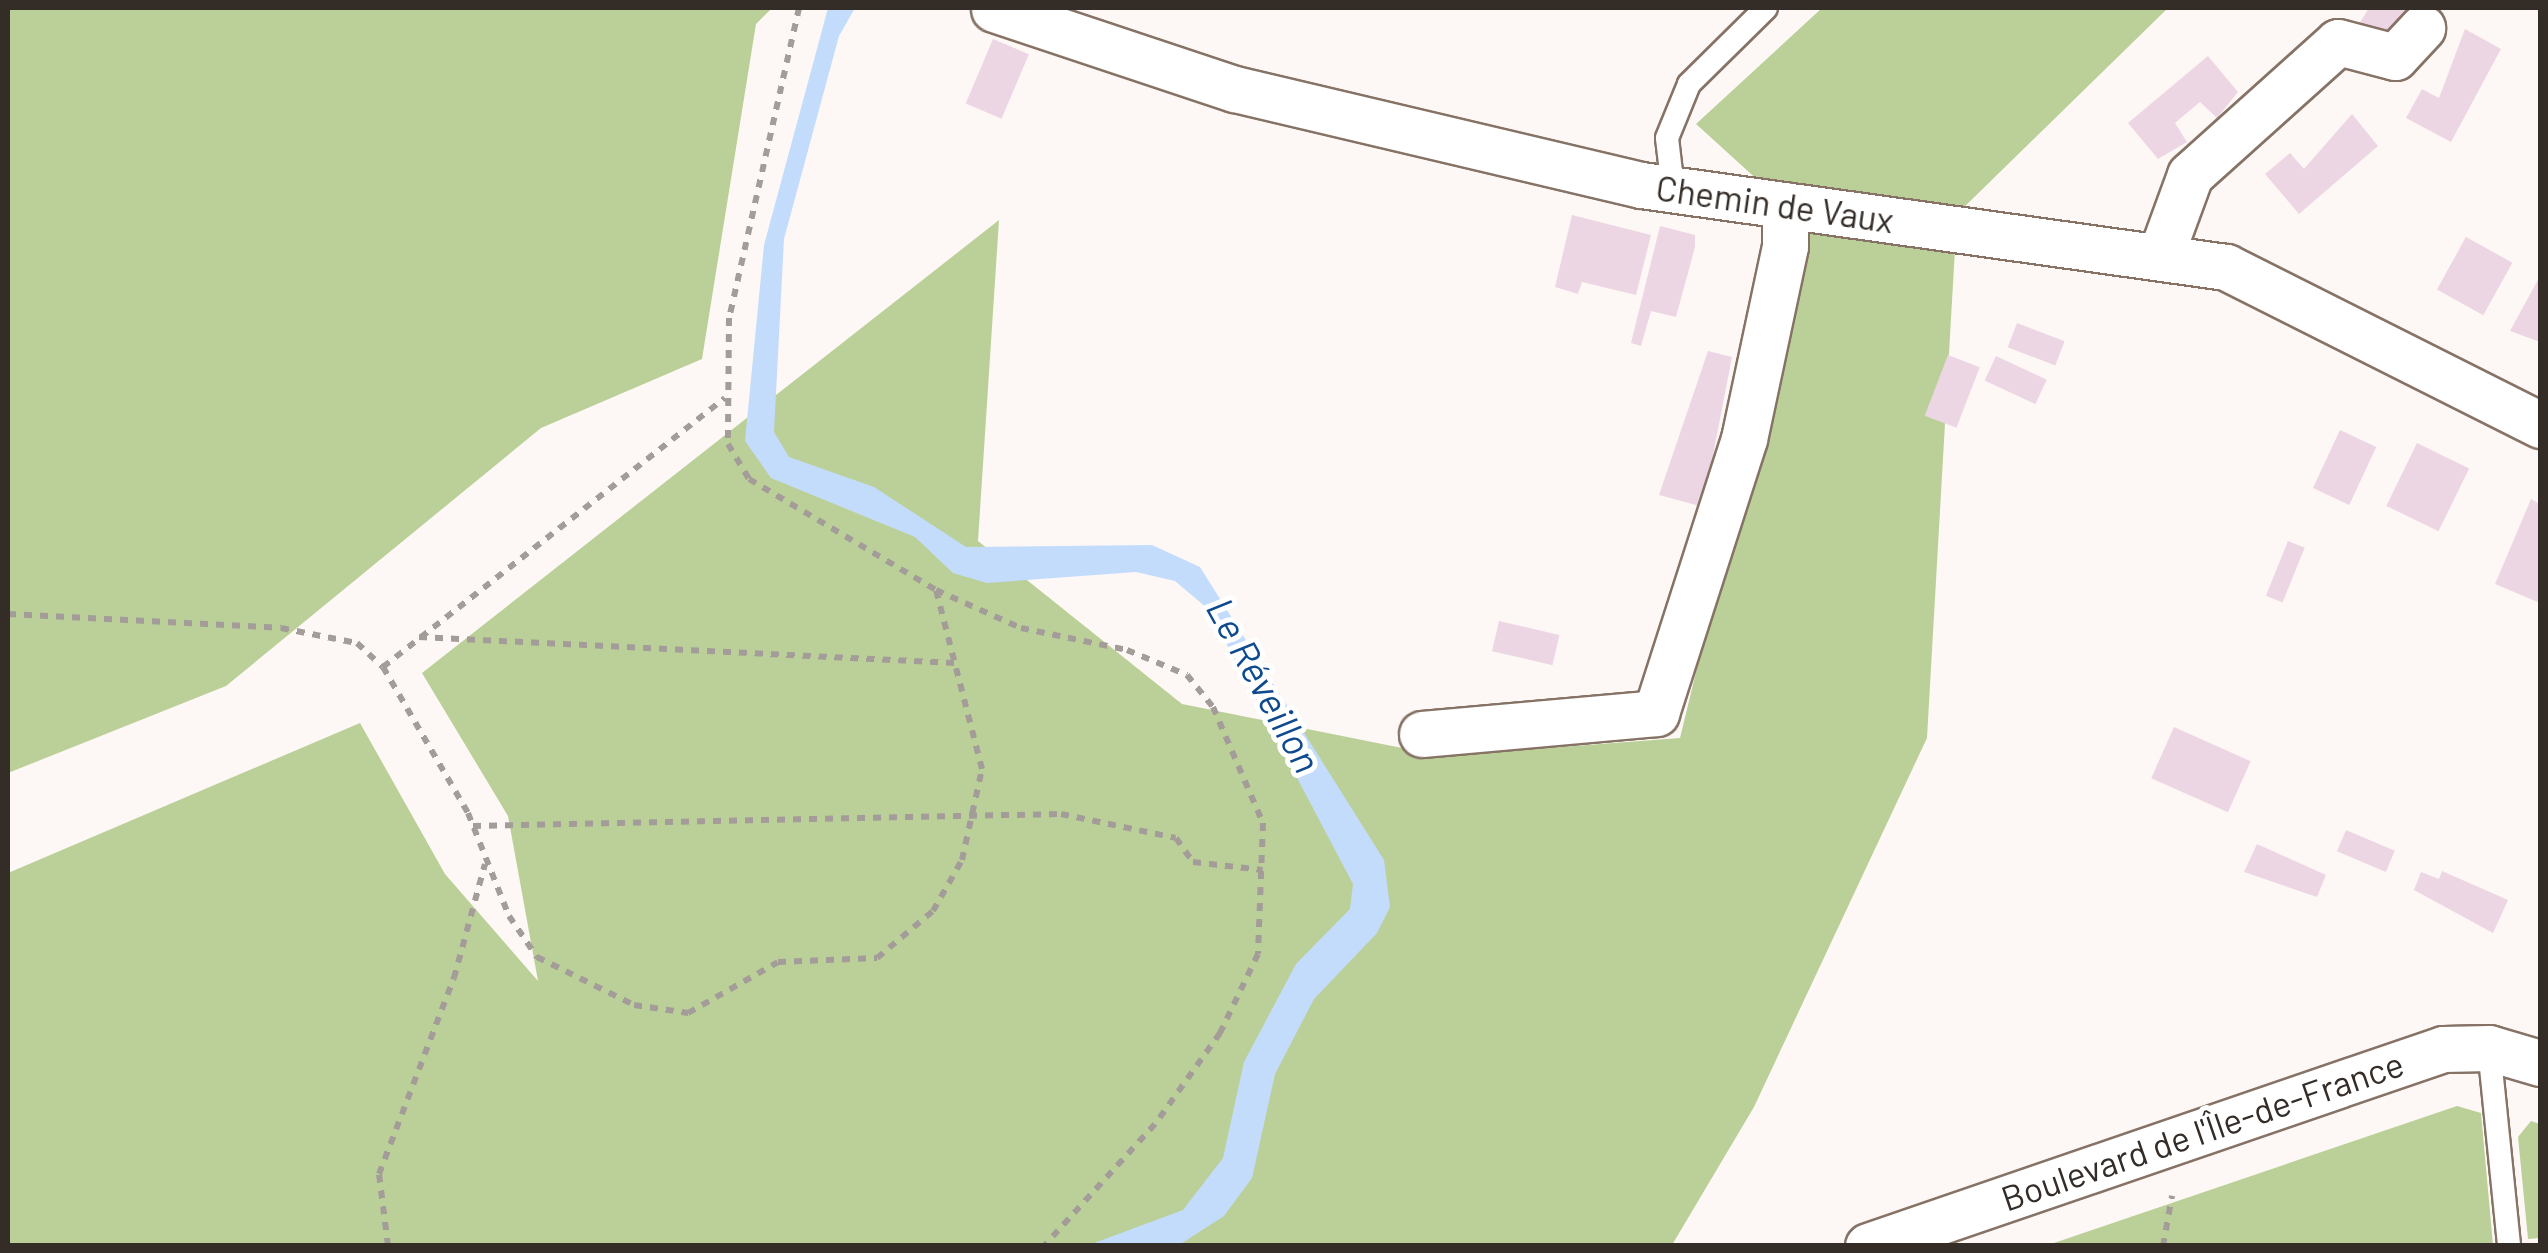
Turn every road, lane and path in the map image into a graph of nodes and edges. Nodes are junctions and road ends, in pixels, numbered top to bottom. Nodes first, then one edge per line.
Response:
1 (799, 8) edge
2 (1766, 8) edge
3 (994, 9) edge
4 (2422, 28) dead end
5 (1673, 189) junction
6 (1785, 204) junction
7 (2160, 257) junction
8 (726, 397) junction
9 (2540, 425) edge
10 (936, 590) junction
11 (8, 614) edge
12 (419, 637) junction
13 (955, 662) junction
14 (383, 668) junction
15 (1422, 734) dead end
16 (972, 819) junction
17 (473, 826) junction
18 (486, 863) junction
19 (1263, 870) junction
20 (2489, 1048) junction
21 (2540, 1063) edge
22 (2172, 1196) dead end
23 (388, 1246) edge
24 (1044, 1246) edge
25 (1868, 1246) edge
26 (2163, 1246) edge
27 (2509, 1246) edge

1 - 8 path
2 - 5 lane
3 - 5 street, Chemin de Vaux
4 - 7 street
5 - 6 street, Chemin de Vaux
6 - 7 street, Chemin de Vaux
6 - 15 street
7 - 9 street, Chemin de Vaux
8 - 10 path
8 - 12 path
10 - 13 path
10 - 19 path
11 - 14 path
12 - 13 path
12 - 14 path
13 - 16 path
14 - 17 path
16 - 17 path
16 - 18 path
16 - 19 path
17 - 18 path
18 - 23 path
19 - 24 path
20 - 21 street, Boulevard de l'Île-de-France
20 - 25 street, Boulevard de l'Île-de-France
20 - 27 lane
22 - 26 path

